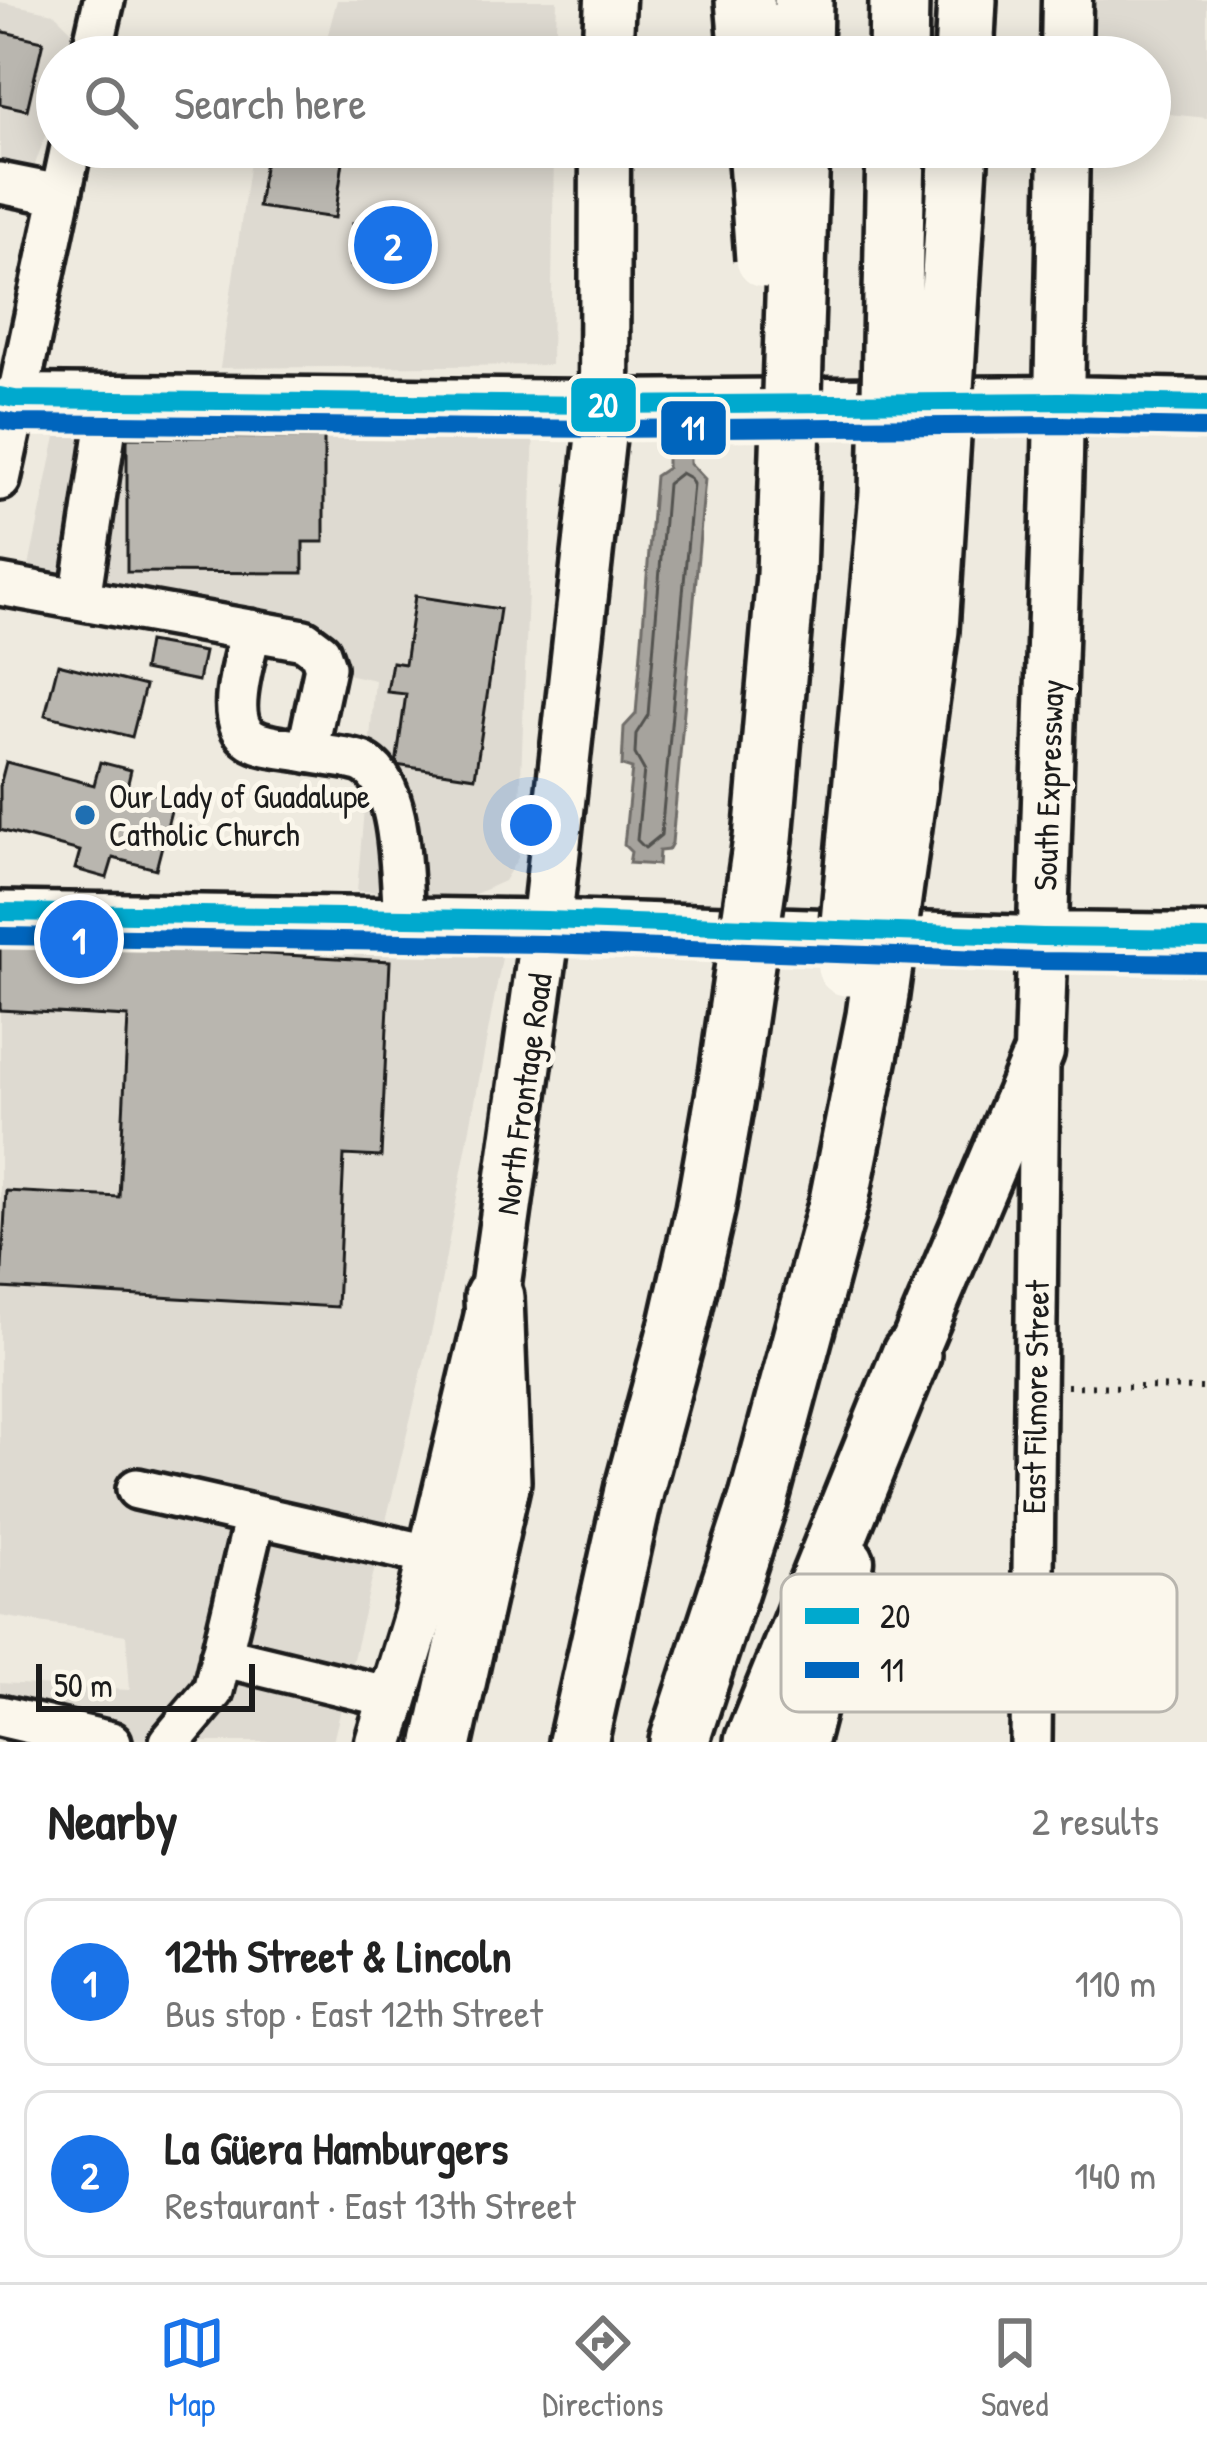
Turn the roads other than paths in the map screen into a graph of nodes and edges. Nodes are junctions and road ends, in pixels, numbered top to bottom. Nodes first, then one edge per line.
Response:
1 (104, 0) edge
2 (610, 0) edge
3 (746, 0) edge
4 (803, 0) edge
5 (899, 0) edge
6 (967, 0) edge
7 (1067, 0) edge
8 (96, 36) edge
9 (608, 36) edge
10 (749, 36) edge
11 (802, 36) edge
12 (898, 36) edge
13 (965, 36) edge
14 (1066, 36) edge
15 (66, 168) edge
16 (605, 168) edge
17 (758, 168) edge
18 (799, 168) edge
19 (896, 168) edge
20 (958, 168) edge
21 (1064, 168) edge
22 (0, 183) edge
23 (60, 195) junction
24 (8, 397) edge
25 (110, 400) junction
26 (1059, 401) junction
27 (1207, 404) edge
28 (604, 405) junction
29 (0, 480) edge
30 (786, 574) junction
31 (0, 585) edge
32 (80, 598) junction
33 (251, 630) junction
34 (307, 752) junction
35 (0, 912) edge
36 (404, 918) junction
37 (547, 920) junction
38 (1043, 937) junction
39 (1207, 938) edge
40 (1039, 1052) junction
41 (494, 1297) junction
42 (911, 1354) junction
43 (136, 1489) dead end
44 (759, 1498) junction
45 (255, 1516) junction
46 (433, 1556) junction
47 (822, 1574) edge
48 (846, 1574) edge
49 (1033, 1574) edge
50 (221, 1655) junction
51 (781, 1675) edge
52 (810, 1712) edge
53 (1031, 1712) edge
54 (0, 1715) edge
55 (387, 1720) edge
56 (111, 1742) edge
57 (170, 1742) edge
58 (443, 1742) edge
59 (578, 1742) edge
60 (679, 1742) edge
61 (754, 1742) edge
62 (802, 1742) edge
63 (1031, 1742) edge

1 - 8 street
2 - 9 main road
3 - 10 highway
4 - 11 highway
5 - 12 highway
6 - 13 highway
7 - 14 main road
15 - 23 street
16 - 28 main road, North Frontage Road
17 - 30 highway, bridge
18 - 30 highway, bridge
19 - 44 highway, bridge
20 - 44 highway, bridge
21 - 26 main road, South Expressway
22 - 23 street
23 - 24 street
24 - 25 main road
24 - 29 street
25 - 28 main road
25 - 32 street
26 - 27 main road
26 - 28 main road
26 - 38 main road, South Expressway
28 - 37 main road, North Frontage Road
30 - 59 highway, bridge
31 - 32 street
32 - 33 street
33 - 34 street
33 - 34 street
34 - 36 street
35 - 36 street
36 - 37 street
37 - 38 street
37 - 41 main road, North Frontage Road
38 - 39 main road
38 - 40 main road, South Expressway
40 - 42 main road, South Expressway
40 - 49 street, East Filmore Street
41 - 46 main road, North Frontage Road
41 - 58 highway
42 - 47 highway
42 - 48 main road, South Expressway
43 - 45 street
44 - 60 highway
45 - 46 street
45 - 50 street
46 - 55 main road, North Frontage Road
50 - 55 street
50 - 57 street
51 - 61 highway
52 - 62 main road, South Expressway
53 - 63 street, East Filmore Street
54 - 56 street

